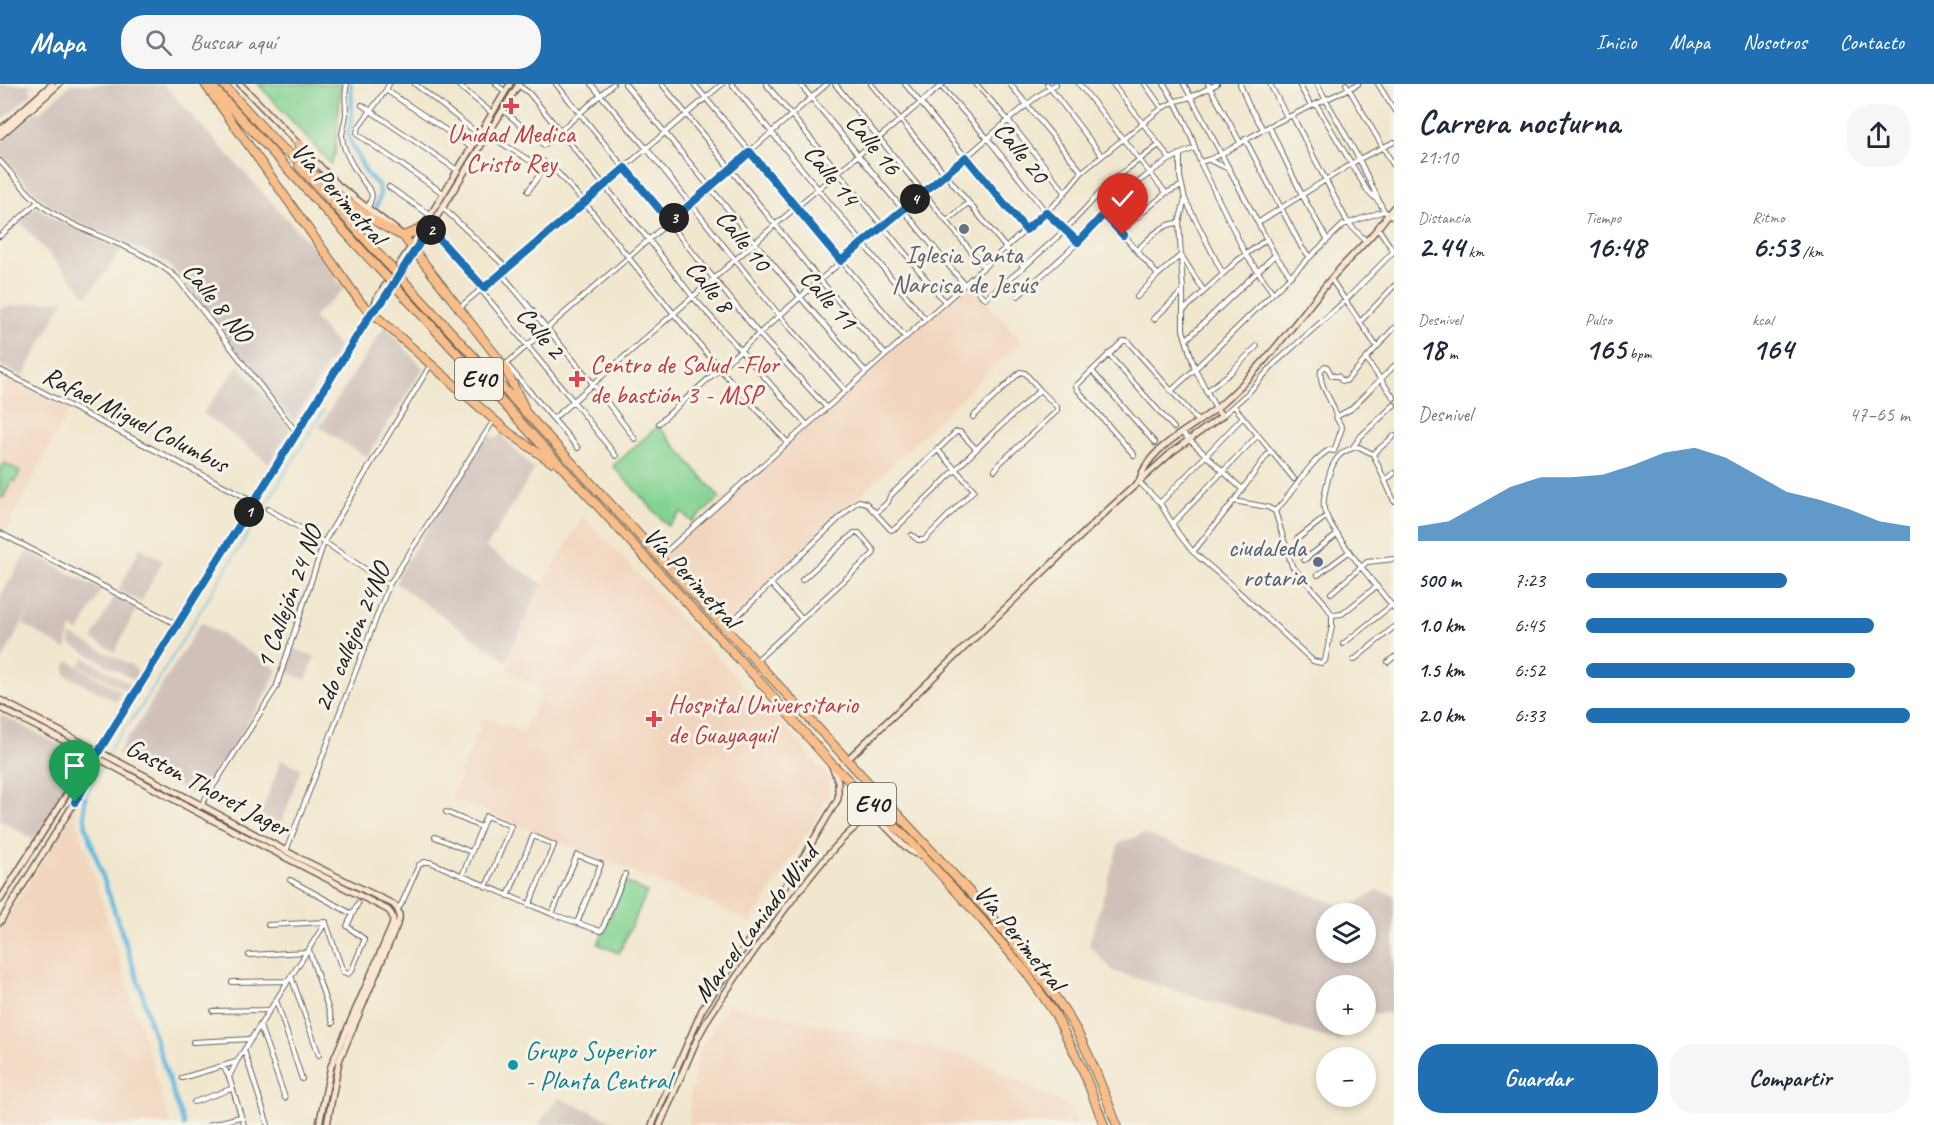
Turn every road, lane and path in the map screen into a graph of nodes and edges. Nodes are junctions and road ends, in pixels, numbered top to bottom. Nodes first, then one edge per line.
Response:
1 (51, 84) edge
2 (59, 84) edge
3 (204, 84) edge
4 (210, 84) edge
5 (223, 84) edge
6 (240, 84) edge
7 (347, 84) edge
8 (389, 84) edge
9 (416, 84) edge
10 (457, 84) edge
11 (496, 84) edge
12 (510, 84) edge
13 (518, 84) edge
14 (556, 84) edge
15 (591, 84) edge
16 (613, 84) edge
17 (625, 84) edge
18 (662, 84) edge
19 (694, 84) edge
20 (722, 84) edge
21 (732, 84) edge
22 (766, 84) edge
23 (800, 84) edge
24 (827, 84) edge
25 (835, 84) edge
26 (871, 84) edge
27 (905, 84) edge
28 (976, 84) edge
29 (1010, 84) edge
30 (1056, 84) edge
31 (1078, 84) edge
32 (1113, 84) edge
33 (1145, 84) edge
34 (1164, 84) edge
35 (1184, 84) edge
36 (1217, 84) edge
37 (1240, 84) edge
38 (1270, 84) edge
39 (1299, 84) edge
40 (1317, 84) edge
41 (1346, 84) edge
42 (1358, 84) edge
43 (1378, 84) edge
44 (941, 85) edge
45 (1049, 86) edge
46 (1209, 86) edge
47 (1349, 89) junction
48 (386, 90) junction
49 (505, 92) junction
50 (600, 95) junction
51 (706, 98) junction
52 (811, 98) junction
53 (1191, 98) junction
54 (1325, 99) junction
55 (1176, 101) junction
56 (921, 103) junction
57 (1028, 104) junction
58 (1316, 104) junction
59 (362, 105) dead end
60 (1311, 106) junction
61 (1162, 108) junction
62 (502, 110) junction
63 (1394, 110) edge
64 (372, 111) junction
65 (492, 113) junction
66 (580, 113) junction
67 (687, 114) junction
68 (791, 115) junction
69 (1290, 116) junction
70 (901, 120) junction
71 (1009, 121) junction
72 (1143, 124) junction
73 (1269, 126) junction
74 (1263, 129) junction
75 (0, 130) edge
76 (560, 131) junction
77 (772, 132) junction
78 (666, 133) junction
79 (0, 136) edge
80 (484, 136) junction
81 (879, 138) junction
82 (988, 139) junction
83 (1245, 139) junction
84 (1123, 140) junction
85 (1240, 142) junction
86 (1394, 142) edge
87 (298, 144) junction
88 (1160, 145) junction
89 (281, 147) junction
90 (471, 147) junction
91 (1195, 148) junction
92 (1383, 148) junction
93 (646, 149) junction
94 (750, 152) junction
95 (1179, 154) junction
96 (1221, 154) junction
97 (858, 155) junction
98 (1102, 156) junction
99 (966, 157) junction
100 (1170, 159) junction
101 (1359, 159) junction
102 (1140, 160) junction
103 (1209, 160) junction
104 (0, 161) edge
105 (1200, 162) junction
106 (547, 164) junction
107 (1351, 164) junction
108 (1394, 166) edge
109 (308, 168) junction
110 (625, 168) junction
111 (729, 169) junction
112 (1230, 169) junction
113 (457, 170) junction
114 (838, 172) junction
115 (1082, 172) junction
116 (1149, 173) junction
117 (945, 174) junction
118 (1326, 180) junction
119 (314, 182) junction
120 (604, 185) junction
121 (710, 186) junction
122 (1181, 186) junction
123 (389, 187) dead end
124 (818, 189) junction
125 (528, 191) dead end
126 (923, 192) junction
127 (1065, 192) junction
128 (1166, 193) junction
129 (443, 194) junction
130 (1302, 195) junction
131 (1185, 199) junction
132 (38, 202) junction
133 (584, 202) junction
134 (968, 203) junction
135 (1381, 203) junction
136 (690, 204) junction
137 (442, 207) junction
138 (796, 207) junction
139 (1394, 207) edge
140 (1281, 208) junction
141 (367, 209) junction
142 (903, 209) junction
143 (1046, 212) junction
144 (1386, 212) junction
145 (1104, 214) junction
146 (430, 215) junction
147 (1394, 218) edge
148 (947, 221) junction
149 (670, 222) junction
150 (1259, 222) junction
151 (1179, 223) junction
152 (1348, 223) junction
153 (775, 225) junction
154 (882, 226) junction
155 (426, 227) junction
156 (1378, 228) junction
157 (1026, 230) junction
158 (1065, 230) junction
159 (1122, 232) junction
160 (0, 236) edge
161 (403, 236) junction
162 (1267, 239) junction
163 (1328, 239) junction
164 (649, 240) junction
165 (1366, 241) junction
166 (1078, 242) junction
167 (756, 243) junction
168 (862, 243) junction
169 (1005, 248) junction
170 (413, 249) junction
171 (1137, 250) junction
172 (1394, 252) edge
173 (1181, 255) junction
174 (1246, 255) junction
175 (1275, 255) junction
176 (1310, 257) junction
177 (629, 258) junction
178 (735, 261) junction
179 (841, 261) junction
180 (984, 267) junction
181 (1024, 267) junction
182 (507, 268) junction
183 (1259, 271) junction
184 (501, 273) junction
185 (1158, 274) junction
186 (1223, 274) junction
187 (1291, 276) junction
188 (714, 279) junction
189 (819, 279) junction
190 (1331, 279) junction
191 (969, 280) junction
192 (964, 284) junction
193 (1394, 286) edge
194 (482, 289) junction
195 (1183, 290) junction
196 (1204, 291) junction
197 (1273, 293) junction
198 (1018, 296) dead end
199 (693, 297) junction
200 (800, 297) junction
201 (1137, 297) dead end
202 (1346, 300) junction
203 (945, 302) junction
204 (459, 309) junction
205 (1183, 311) junction
206 (372, 312) junction
207 (674, 314) junction
208 (779, 315) junction
209 (925, 319) junction
210 (1154, 319) dead end
211 (1361, 321) junction
212 (548, 328) junction
213 (1394, 328) edge
214 (759, 334) junction
215 (905, 338) junction
216 (1185, 341) junction
217 (527, 346) junction
218 (1257, 346) dead end
219 (1377, 346) junction
220 (740, 351) junction
221 (1108, 354) junction
222 (886, 355) junction
223 (1366, 359) junction
224 (431, 363) junction
225 (505, 365) junction
226 (1394, 366) edge
227 (720, 369) junction
228 (1195, 369) junction
229 (0, 370) edge
230 (1092, 371) junction
231 (866, 372) junction
232 (1380, 378) junction
233 (594, 385) junction
234 (1040, 390) junction
235 (846, 391) junction
236 (1171, 391) junction
237 (1206, 392) junction
238 (1394, 398) edge
239 (574, 402) junction
240 (1394, 405) edge
241 (1234, 406) junction
242 (827, 408) junction
243 (1216, 409) junction
244 (529, 416) junction
245 (1222, 416) junction
246 (973, 417) dead end
247 (1243, 417) junction
248 (1336, 417) junction
249 (494, 419) junction
250 (553, 419) junction
251 (1198, 421) junction
252 (659, 423) dead end
253 (807, 425) junction
254 (1174, 428) dead end
255 (1182, 432) junction
256 (297, 433) junction
257 (1258, 435) junction
258 (1394, 436) edge
259 (635, 439) dead end
260 (1189, 440) junction
261 (788, 443) junction
262 (1155, 443) dead end
263 (578, 448) dead end
264 (1353, 448) junction
265 (937, 449) junction
266 (976, 449) junction
267 (1270, 451) junction
268 (1334, 451) junction
269 (1134, 454) dead end
270 (1373, 454) junction
271 (1206, 455) junction
272 (1339, 455) junction
273 (616, 456) dead end
274 (955, 470) junction
275 (996, 470) dead end
276 (564, 471) junction
277 (1223, 472) junction
278 (1394, 474) edge
279 (1294, 479) dead end
280 (1385, 481) junction
281 (1139, 482) junction
282 (1243, 489) junction
283 (1234, 501) junction
284 (1394, 501) edge
285 (255, 502) junction
286 (1160, 503) junction
287 (268, 509) dead end
288 (1275, 511) junction
289 (876, 513) junction
290 (1327, 516) junction
291 (1173, 523) junction
292 (0, 533) edge
293 (1338, 534) junction
294 (912, 535) dead end
295 (1297, 539) dead end
296 (324, 542) junction
297 (1350, 551) junction
298 (1193, 552) junction
299 (659, 558) junction
300 (1394, 559) edge
301 (1304, 560) dead end
302 (1362, 566) junction
303 (1318, 575) dead end
304 (802, 580) dead end
305 (770, 583) junction
306 (389, 585) junction
307 (1377, 586) junction
308 (1331, 593) dead end
309 (1393, 606) edge
310 (1334, 615) junction
311 (802, 619) junction
312 (178, 625) junction
313 (1394, 627) edge
314 (724, 628) junction
315 (1343, 644) dead end
316 (1394, 657) edge
317 (1354, 660) dead end
318 (755, 662) junction
319 (1388, 662) dead end
320 (0, 700) edge
321 (0, 708) edge
322 (98, 754) junction
323 (847, 760) junction
324 (830, 762) junction
325 (201, 805) junction
326 (197, 812) junction
327 (446, 812) dead end
328 (482, 827) junction
329 (435, 837) dead end
330 (286, 851) junction
331 (471, 852) junction
332 (923, 856) junction
333 (330, 872) junction
334 (625, 874) dead end
335 (462, 876) junction
336 (327, 879) junction
337 (291, 880) dead end
338 (486, 887) junction
339 (508, 896) junction
340 (0, 900) edge
341 (357, 903) dead end
342 (529, 905) junction
343 (398, 909) junction
344 (352, 914) junction
345 (552, 915) junction
346 (0, 922) edge
347 (326, 922) junction
348 (577, 922) junction
349 (268, 925) dead end
350 (308, 950) junction
351 (249, 955) dead end
352 (291, 976) junction
353 (288, 981) junction
354 (232, 982) dead end
355 (368, 987) junction
356 (276, 1000) junction
357 (270, 1010) junction
358 (213, 1011) dead end
359 (333, 1023) dead end
360 (260, 1026) junction
361 (251, 1039) junction
362 (193, 1042) dead end
363 (244, 1050) junction
364 (319, 1055) dead end
365 (237, 1061) junction
366 (223, 1066) junction
367 (229, 1077) junction
368 (182, 1078) dead end
369 (302, 1079) dead end
370 (231, 1089) junction
371 (285, 1098) dead end
372 (194, 1102) dead end
373 (241, 1117) junction
374 (218, 1124) edge
375 (209, 1125) edge
376 (244, 1125) edge
377 (268, 1125) edge
378 (319, 1125) edge
379 (327, 1125) edge
380 (652, 1125) edge
381 (660, 1125) edge
382 (1104, 1125) edge
383 (1117, 1125) edge

1 - 75 street
2 - 79 street
3 - 206 highway
4 - 276 highway, Vía Perimetral / E40, bridge
5 - 89 highway, Vía Perimetral / E40
6 - 87 street, Vía Perimetral
7 - 141 street
8 - 48 street
9 - 80 street
10 - 65 street
11 - 49 street
12 - 49 street
13 - 62 street
13 - 76 street, Calle 8
14 - 66 street
15 - 50 street, Calle 10
16 - 50 street
17 - 78 street, Calle 11
18 - 67 street
19 - 51 street
20 - 51 street
21 - 77 street, Calle 14
22 - 68 street
23 - 52 street, Calle 16
24 - 52 street
25 - 81 street
26 - 70 street
27 - 56 street
28 - 71 street
29 - 57 street
30 - 45 street
31 - 84 street
32 - 72 street
33 - 61 street
34 - 55 street
35 - 53 street
36 - 46 street
37 - 74 street
38 - 69 street
39 - 60 street
40 - 54 street
41 - 47 street
42 - 47 street
43 - 63 street
44 - 56 street
44 - 82 street, Calle 20
45 - 57 street
45 - 98 street
46 - 53 street
46 - 85 street
47 - 54 street
47 - 92 street
48 - 64 street
48 - 90 street
49 - 65 street
50 - 66 street
50 - 93 street, Calle 10
51 - 67 street
51 - 94 street
52 - 68 street
52 - 97 street, Calle 16
53 - 55 street
53 - 96 street
54 - 58 street
54 - 101 street
55 - 61 street
55 - 91 street
56 - 70 street
56 - 99 street
57 - 71 street
57 - 115 street
58 - 60 street
58 - 107 street
59 - 64 street
60 - 69 street
61 - 72 street
62 - 76 street
62 - 80 street
64 - 113 street
64 - 129 street
65 - 80 street
66 - 76 street
66 - 110 street
67 - 78 street
67 - 111 street
68 - 77 street
68 - 114 street
69 - 73 street
69 - 118 street
70 - 81 street
70 - 117 street
71 - 82 street
71 - 127 street
72 - 84 street
72 - 88 street
73 - 74 street
73 - 130 street
74 - 83 street
76 - 120 street, Calle 8
77 - 94 street
77 - 124 street, Calle 14
78 - 93 street
78 - 121 street, Calle 11
80 - 90 street
80 - 106 street
80 - 137 street
81 - 97 street
81 - 126 street
82 - 99 street
82 - 143 street, Calle 20
83 - 85 street
83 - 140 street
84 - 98 street
84 - 102 street
85 - 96 street
86 - 92 street
87 - 109 highway
87 - 141 street, Vía Perimetral
88 - 100 street
88 - 102 street
89 - 109 highway
89 - 119 highway, Vía Perimetral / E40
90 - 113 street
91 - 95 street
91 - 105 street
92 - 101 street
92 - 108 street
93 - 110 street
93 - 136 street, Calle 10
94 - 111 street
94 - 138 street
95 - 100 street
95 - 122 street
96 - 103 street
96 - 112 street
97 - 114 street
97 - 142 street, Calle 16
98 - 115 street
99 - 117 street
99 - 157 street
100 - 116 street
101 - 107 street
101 - 135 street
102 - 116 street
102 - 158 street
103 - 105 street
103 - 112 street
104 - 132 street, Calle 8 NO
105 - 174 street
106 - 125 street
106 - 133 street
107 - 118 street
107 - 135 street
109 - 119 highway
109 - 161 highway
110 - 120 street
110 - 149 street
111 - 121 street
111 - 153 street
112 - 150 street
113 - 129 street
114 - 124 street
114 - 154 street
115 - 127 street
116 - 128 street
116 - 145 street
117 - 126 street
117 - 134 street
118 - 130 street
118 - 152 street
119 - 244 highway, Vía Perimetral / E40, bridge
120 - 133 street
120 - 164 street, Calle 8
121 - 136 street
121 - 167 street, Calle 11
122 - 128 street
122 - 131 street
123 - 146 street
124 - 138 street
124 - 168 street, Calle 14
126 - 142 street
126 - 148 street
127 - 143 street
128 - 159 street
129 - 146 street
130 - 140 street
130 - 163 street
131 - 151 street
131 - 186 street
132 - 160 street
132 - 256 street, Calle 8 NO
133 - 177 street
133 - 182 street
134 - 148 street
134 - 169 street
135 - 144 street
136 - 149 street
136 - 178 street, Calle 10
137 - 155 street
137 - 182 street
138 - 153 street
138 - 179 street
139 - 144 street
140 - 150 street
140 - 176 street
141 - 161 street, Vía Perimetral
142 - 154 street
142 - 192 street, Calle 16
143 - 157 street
143 - 158 street, Calle 20
144 - 147 street
144 - 152 street
144 - 156 street
145 - 159 street
145 - 166 street
146 - 155 street
148 - 180 street
149 - 164 street
149 - 188 street
150 - 162 street
151 - 171 street
151 - 173 street
152 - 163 street
152 - 165 street
153 - 167 street
153 - 189 street
154 - 168 street
154 - 203 street
155 - 161 highway
155 - 170 street
155 - 194 street, Calle 2
156 - 165 street
156 - 172 street
157 - 169 street
158 - 166 street, Calle 20
158 - 181 street
159 - 171 street
161 - 170 highway
162 - 174 street
162 - 175 street
163 - 176 street
164 - 177 street
164 - 199 street, Calle 8
165 - 190 street
166 - 198 street
167 - 178 street
167 - 200 street, Calle 11
168 - 179 street
168 - 209 street, Calle 14
169 - 180 street
169 - 181 street
170 - 204 highway
170 - 206 street
171 - 185 street
172 - 202 street
173 - 185 street
173 - 195 street
173 - 196 street
174 - 183 street
174 - 186 street
175 - 183 street
175 - 187 street
176 - 187 street
177 - 207 street
177 - 212 street
178 - 188 street
178 - 208 street, Calle 10
179 - 189 street
179 - 215 street
180 - 191 street
181 - 191 street
182 - 184 street
183 - 197 street
183 - 216 street
184 - 194 street
184 - 212 street
185 - 201 street
186 - 196 street
187 - 197 street
188 - 199 street
188 - 214 street
189 - 200 street
189 - 222 street
190 - 202 street
190 - 243 street
191 - 192 street
192 - 203 street
193 - 211 street
194 - 204 street
194 - 217 street, Calle 2
195 - 205 street
195 - 210 street
196 - 205 street
197 - 228 street
199 - 207 street
199 - 220 street, Calle 8
200 - 208 street
200 - 231 street, Calle 11
202 - 211 street
202 - 241 street
203 - 209 street
204 - 225 highway
205 - 216 street
206 - 224 highway
206 - 256 street
207 - 227 street
207 - 233 street
208 - 214 street
208 - 235 street, Calle 10
209 - 215 street
211 - 219 street
212 - 217 street
212 - 233 street
213 - 219 street
214 - 220 street
214 - 242 street
215 - 222 street
216 - 228 street
217 - 225 street
217 - 239 street, Calle 2
218 - 237 street
219 - 223 street
220 - 227 street
220 - 253 street, Calle 8
221 - 230 street
221 - 236 street
221 - 254 street
222 - 231 street
223 - 232 street
223 - 248 street
224 - 249 highway
224 - 296 street, 1 Callejón 24 NO
225 - 244 highway
225 - 250 street
226 - 232 street
227 - 252 street
227 - 261 street
228 - 236 street
228 - 237 street
229 - 285 street, Rafael Miguel Columbus
230 - 262 street
230 - 269 street
231 - 235 street
232 - 238 street
232 - 248 street
233 - 239 street
233 - 259 street
234 - 246 street
234 - 266 street
234 - 275 street
235 - 242 street
236 - 251 street
237 - 243 street
239 - 250 street
239 - 273 street, Calle 2
240 - 264 street
241 - 245 street
241 - 247 street
242 - 253 street
243 - 245 street
243 - 251 street
244 - 299 highway, Vía Perimetral / E40
245 - 260 street
247 - 257 street
247 - 271 street
248 - 268 street
249 - 276 highway
249 - 306 street, 2do callejon 24NO
250 - 263 street
251 - 255 street
253 - 261 street
255 - 260 street
255 - 281 street
256 - 285 street
257 - 267 street
257 - 277 street
258 - 270 street
260 - 271 street
260 - 281 street
261 - 299 street
264 - 270 street
264 - 272 street
265 - 266 street
265 - 274 street
265 - 289 street
266 - 274 street
267 - 279 street
267 - 282 street
268 - 272 street
268 - 288 street
270 - 280 street
271 - 277 street
271 - 286 street
272 - 290 street
274 - 289 street
274 - 294 street
276 - 324 highway, Vía Perimetral / E40
277 - 282 street
277 - 291 street
278 - 280 street
280 - 284 street
281 - 286 street
281 - 323 street
282 - 283 street
283 - 288 street
283 - 298 street
285 - 312 street
286 - 291 street
287 - 296 street
288 - 310 street
289 - 305 street
290 - 293 street
290 - 295 street
291 - 298 street
292 - 312 street
293 - 297 street
293 - 301 street
296 - 306 street
296 - 325 street, 1 Callejón 24 NO
297 - 302 street
297 - 303 street
298 - 310 street
299 - 314 highway, Vía Perimetral / E40
300 - 302 street
302 - 307 street
302 - 308 street
304 - 311 street
305 - 311 street
305 - 314 street
306 - 330 street, 2do callejon 24NO
307 - 309 street
307 - 310 street
309 - 315 street
311 - 318 street
312 - 322 street
313 - 317 street
314 - 318 highway, Vía Perimetral / E40
316 - 319 street
318 - 323 highway, Vía Perimetral / E40
320 - 322 street, Gaston Thoret Jager
321 - 322 street, Gaston Thoret Jager
322 - 325 street, Gaston Thoret Jager
322 - 326 street, Gaston Thoret Jager
322 - 340 street
322 - 346 street
323 - 383 highway, Vía Perimetral / E40
324 - 332 highway, Vía Perimetral / E40
324 - 380 street, Marcel Laniado Wind
325 - 326 street, 1 Callejón 24 NO
325 - 330 street, Gaston Thoret Jager
326 - 336 street, Gaston Thoret Jager
327 - 328 street
328 - 331 street
328 - 338 street
329 - 331 street
330 - 333 street, Gaston Thoret Jager
331 - 335 street
332 - 381 street, Marcel Laniado Wind
332 - 382 highway, Vía Perimetral / E40
333 - 336 street
333 - 343 street, Gaston Thoret Jager
334 - 348 street
335 - 338 street
335 - 343 street
336 - 355 street, Gaston Thoret Jager
337 - 344 street
338 - 339 street
339 - 342 street
339 - 342 street
341 - 344 street
342 - 345 street
343 - 355 street
344 - 347 street
345 - 348 street
345 - 348 street
347 - 349 street
347 - 350 street
350 - 351 street
350 - 352 street
350 - 359 street
352 - 353 street
352 - 364 street
353 - 354 street
353 - 356 street
355 - 378 street
355 - 379 street
356 - 357 street
356 - 369 street
357 - 358 street
357 - 360 street
360 - 361 street
360 - 371 street
361 - 362 street
361 - 363 street
363 - 365 street
363 - 377 street
365 - 366 street
365 - 367 street
366 - 367 street
366 - 368 street
367 - 370 street
370 - 372 street
370 - 373 street
373 - 374 street
373 - 376 street
374 - 375 street

